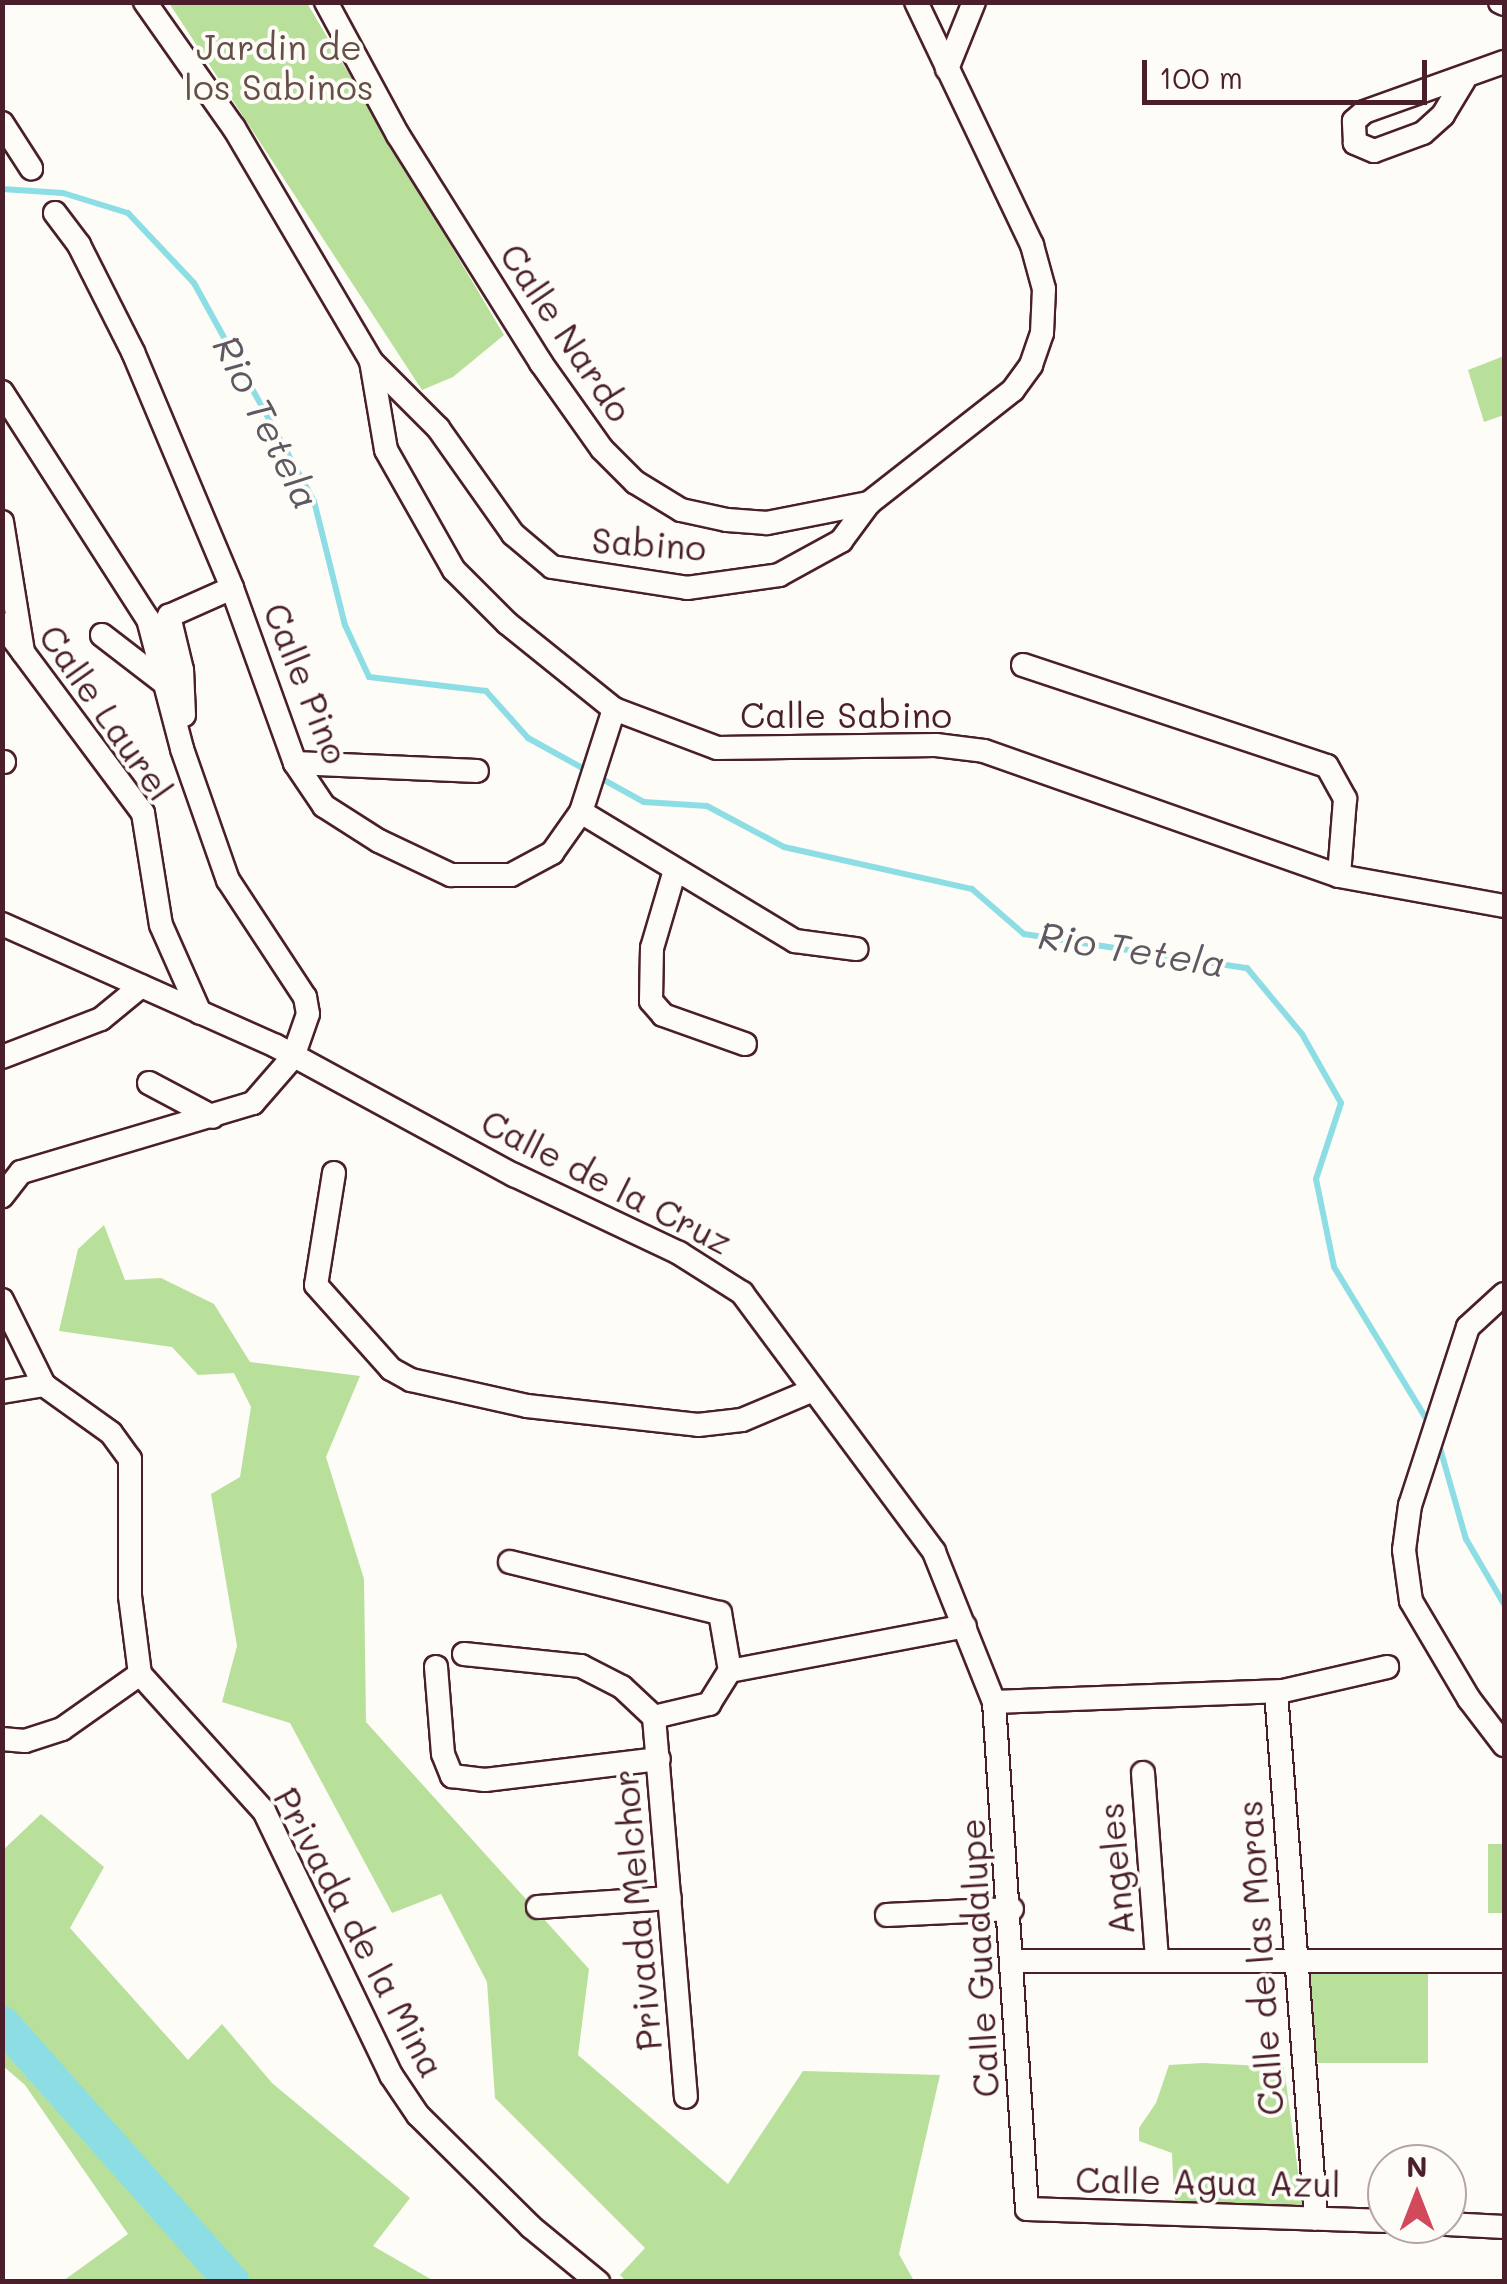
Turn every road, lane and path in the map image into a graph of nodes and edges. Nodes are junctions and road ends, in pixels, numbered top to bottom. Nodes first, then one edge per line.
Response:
1 (145, 2) edge
2 (326, 2) edge
3 (916, 2) edge
4 (974, 2) edge
5 (1504, 62) edge
6 (947, 68) junction
7 (1464, 80) junction
8 (2, 123) edge
9 (30, 168) dead end
10 (55, 213) dead end
11 (370, 361) junction
12 (2, 392) edge
13 (869, 503) junction
14 (803, 519) junction
15 (2, 522) edge
16 (809, 558) junction
17 (232, 588) junction
18 (2, 624) edge
19 (102, 635) dead end
20 (24, 654) junction
21 (1023, 665) dead end
22 (168, 685) junction
23 (614, 709) junction
24 (182, 749) junction
25 (295, 763) junction
26 (476, 771) dead end
27 (583, 807) junction
28 (675, 870) junction
29 (1339, 876) junction
30 (1504, 906) edge
31 (2, 924) edge
32 (856, 949) dead end
33 (141, 986) junction
34 (200, 1013) junction
35 (745, 1044) dead end
36 (2, 1057) edge
37 (293, 1057) junction
38 (149, 1083) dead end
39 (213, 1117) junction
40 (334, 1173) dead end
41 (2, 1196) edge
42 (1504, 1294) edge
43 (2, 1300) edge
44 (44, 1385) junction
45 (813, 1390) junction
46 (2, 1392) edge
47 (510, 1562) dead end
48 (965, 1626) junction
49 (464, 1654) dead end
50 (1388, 1666) dead end
51 (436, 1667) dead end
52 (730, 1671) junction
53 (140, 1674) junction
54 (1276, 1692) junction
55 (994, 1702) junction
56 (654, 1717) junction
57 (2, 1740) edge
58 (1504, 1745) edge
59 (659, 1760) junction
60 (1143, 1773) dead end
61 (670, 1898) junction
62 (538, 1907) dead end
63 (1012, 1909) junction
64 (887, 1915) dead end
65 (1292, 1958) junction
66 (1158, 1960) junction
67 (1016, 1961) junction
68 (1504, 1961) edge
69 (686, 2098) dead end
70 (1027, 2209) joint
71 (1316, 2218) junction
72 (1367, 2220) edge
73 (1467, 2225) edge
74 (1504, 2227) edge
75 (598, 2282) edge

1 - 11 street, Calle Sabino
2 - 14 street, Calle Nardo
3 - 6 street
4 - 6 street
5 - 7 street
6 - 13 street
7 - 7 street
8 - 9 street
10 - 17 street, Calle Pino
11 - 16 street, Sabino
11 - 23 street, Calle Sabino
12 - 22 street, Calle Laurel
13 - 14 street, Calle Nardo
13 - 16 street, Sabino
14 - 16 street
15 - 20 street
17 - 24 street
17 - 25 street, Calle Pino
18 - 20 street, Calle Laurel
19 - 22 street
20 - 34 street, Calle Laurel
21 - 29 street
22 - 24 street, Calle Laurel
23 - 27 street, Calle Pino
23 - 29 street, Calle Sabino
24 - 37 street, Calle Laurel
25 - 26 street
25 - 27 street, Calle Pino
27 - 28 street
28 - 32 street
28 - 35 street
29 - 30 street, Calle Sabino
31 - 33 street, Calle de la Cruz
33 - 34 street, Calle de la Cruz
33 - 36 street
34 - 37 street, Calle de la Cruz
37 - 39 street
37 - 45 street, Calle de la Cruz
38 - 39 street
39 - 41 street
40 - 45 street
42 - 58 street
43 - 44 street
44 - 46 street
44 - 53 street
45 - 48 street, Calle de la Cruz
47 - 52 street
48 - 52 street
48 - 55 street, Calle de la Cruz
49 - 56 street
50 - 54 street
51 - 59 street
52 - 56 street
53 - 57 street
53 - 75 street, Privada de la Mina
54 - 55 street
54 - 65 street, Calle de las Moras
55 - 63 street, Calle Guadalupe
56 - 59 street, Privada Melchor
59 - 61 street, Privada Melchor
60 - 66 street, Angeles
61 - 62 street
61 - 69 street, Privada Melchor
63 - 64 street
63 - 67 street, Calle Guadalupe
65 - 66 street
65 - 68 street
65 - 71 street, Calle de las Moras
66 - 67 street
67 - 70 street, Calle Guadalupe
70 - 71 street, Calle Agua Azul
71 - 72 street, Calle Agua Azul
73 - 74 street

